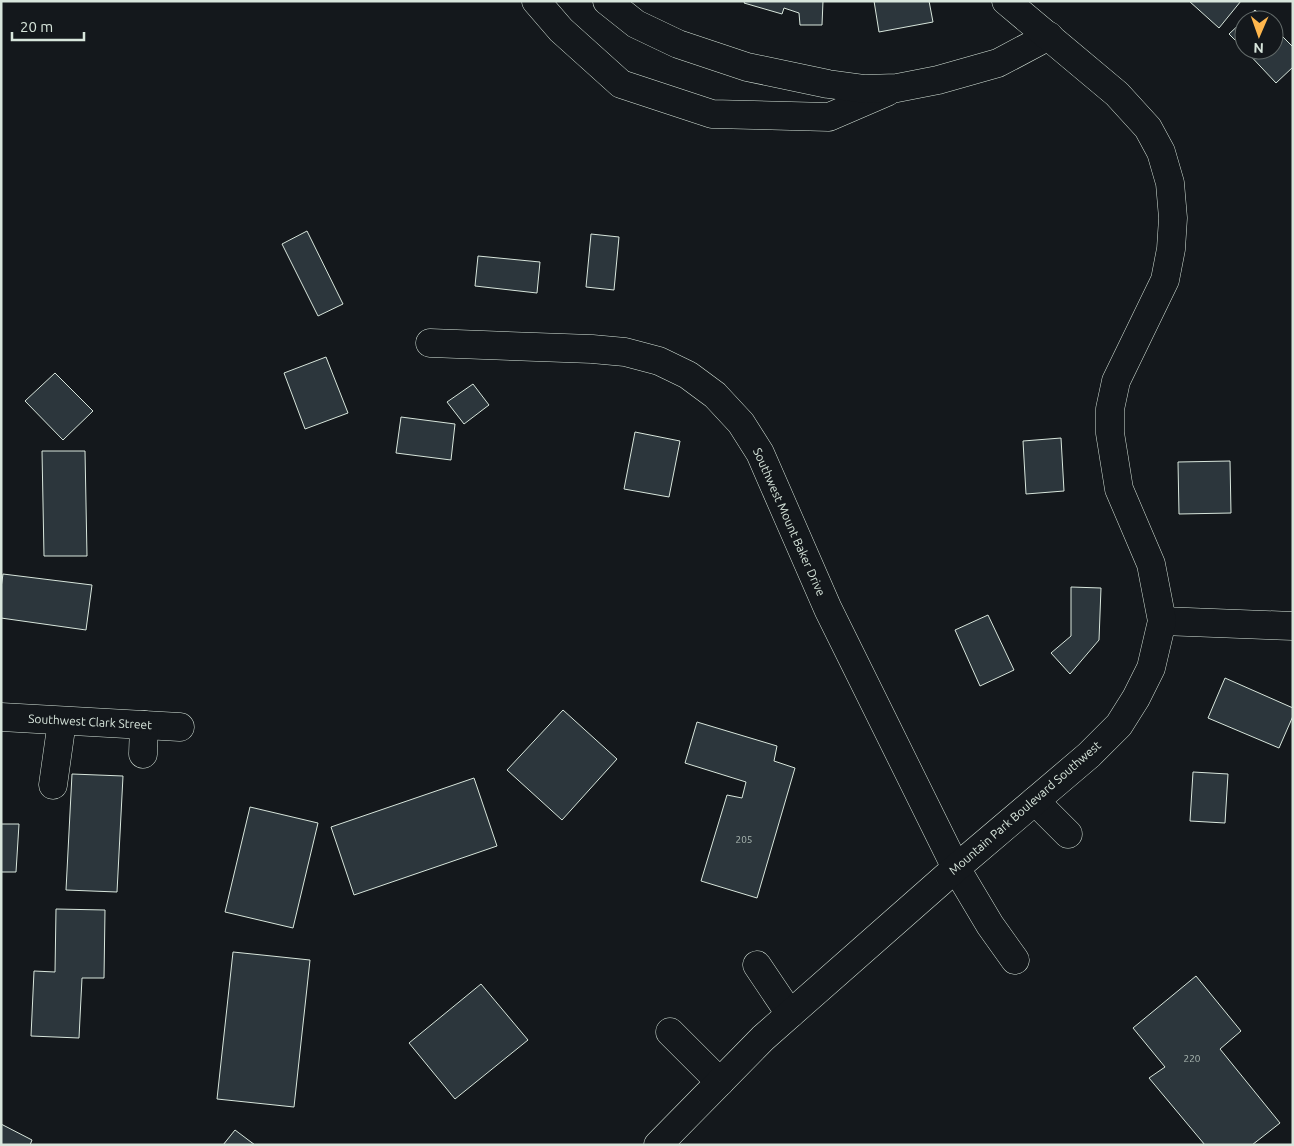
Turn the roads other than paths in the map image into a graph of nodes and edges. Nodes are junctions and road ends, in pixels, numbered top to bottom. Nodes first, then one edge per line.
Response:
1 (536, 1) edge
2 (607, 1) edge
3 (1006, 1) edge
4 (1049, 36) junction
5 (897, 88) junction
6 (430, 344) dead end
7 (1162, 621) junction
8 (1293, 626) edge
9 (1, 717) edge
10 (62, 721) junction
11 (144, 725) junction
12 (180, 727) dead end
13 (143, 754) dead end
14 (53, 785) dead end
15 (1035, 801) junction
16 (1068, 834) dead end
17 (956, 868) junction
18 (1015, 960) dead end
19 (757, 965) dead end
20 (790, 1014) junction
21 (670, 1032) dead end
22 (720, 1082) junction
23 (658, 1145) edge

1 - 5 street
2 - 5 street
3 - 4 street, Mountain Park Boulevard Southwest
4 - 5 street
4 - 7 street, Mountain Park Boulevard Southwest
6 - 17 street, Southwest Mount Baker Drive
7 - 8 street
7 - 15 street, Mountain Park Boulevard Southwest
9 - 10 street, Southwest Clark Street
10 - 11 street, Southwest Clark Street
10 - 14 street
11 - 12 street, Southwest Clark Street
11 - 13 street
15 - 16 street
15 - 17 street, Mountain Park Boulevard Southwest
17 - 18 street, Southwest Mount Baker Drive
17 - 20 street, Mountain Park Boulevard Southwest
19 - 20 street
20 - 22 street, Mountain Park Boulevard Southwest
21 - 22 street
22 - 23 street, Mountain Park Boulevard Southwest

